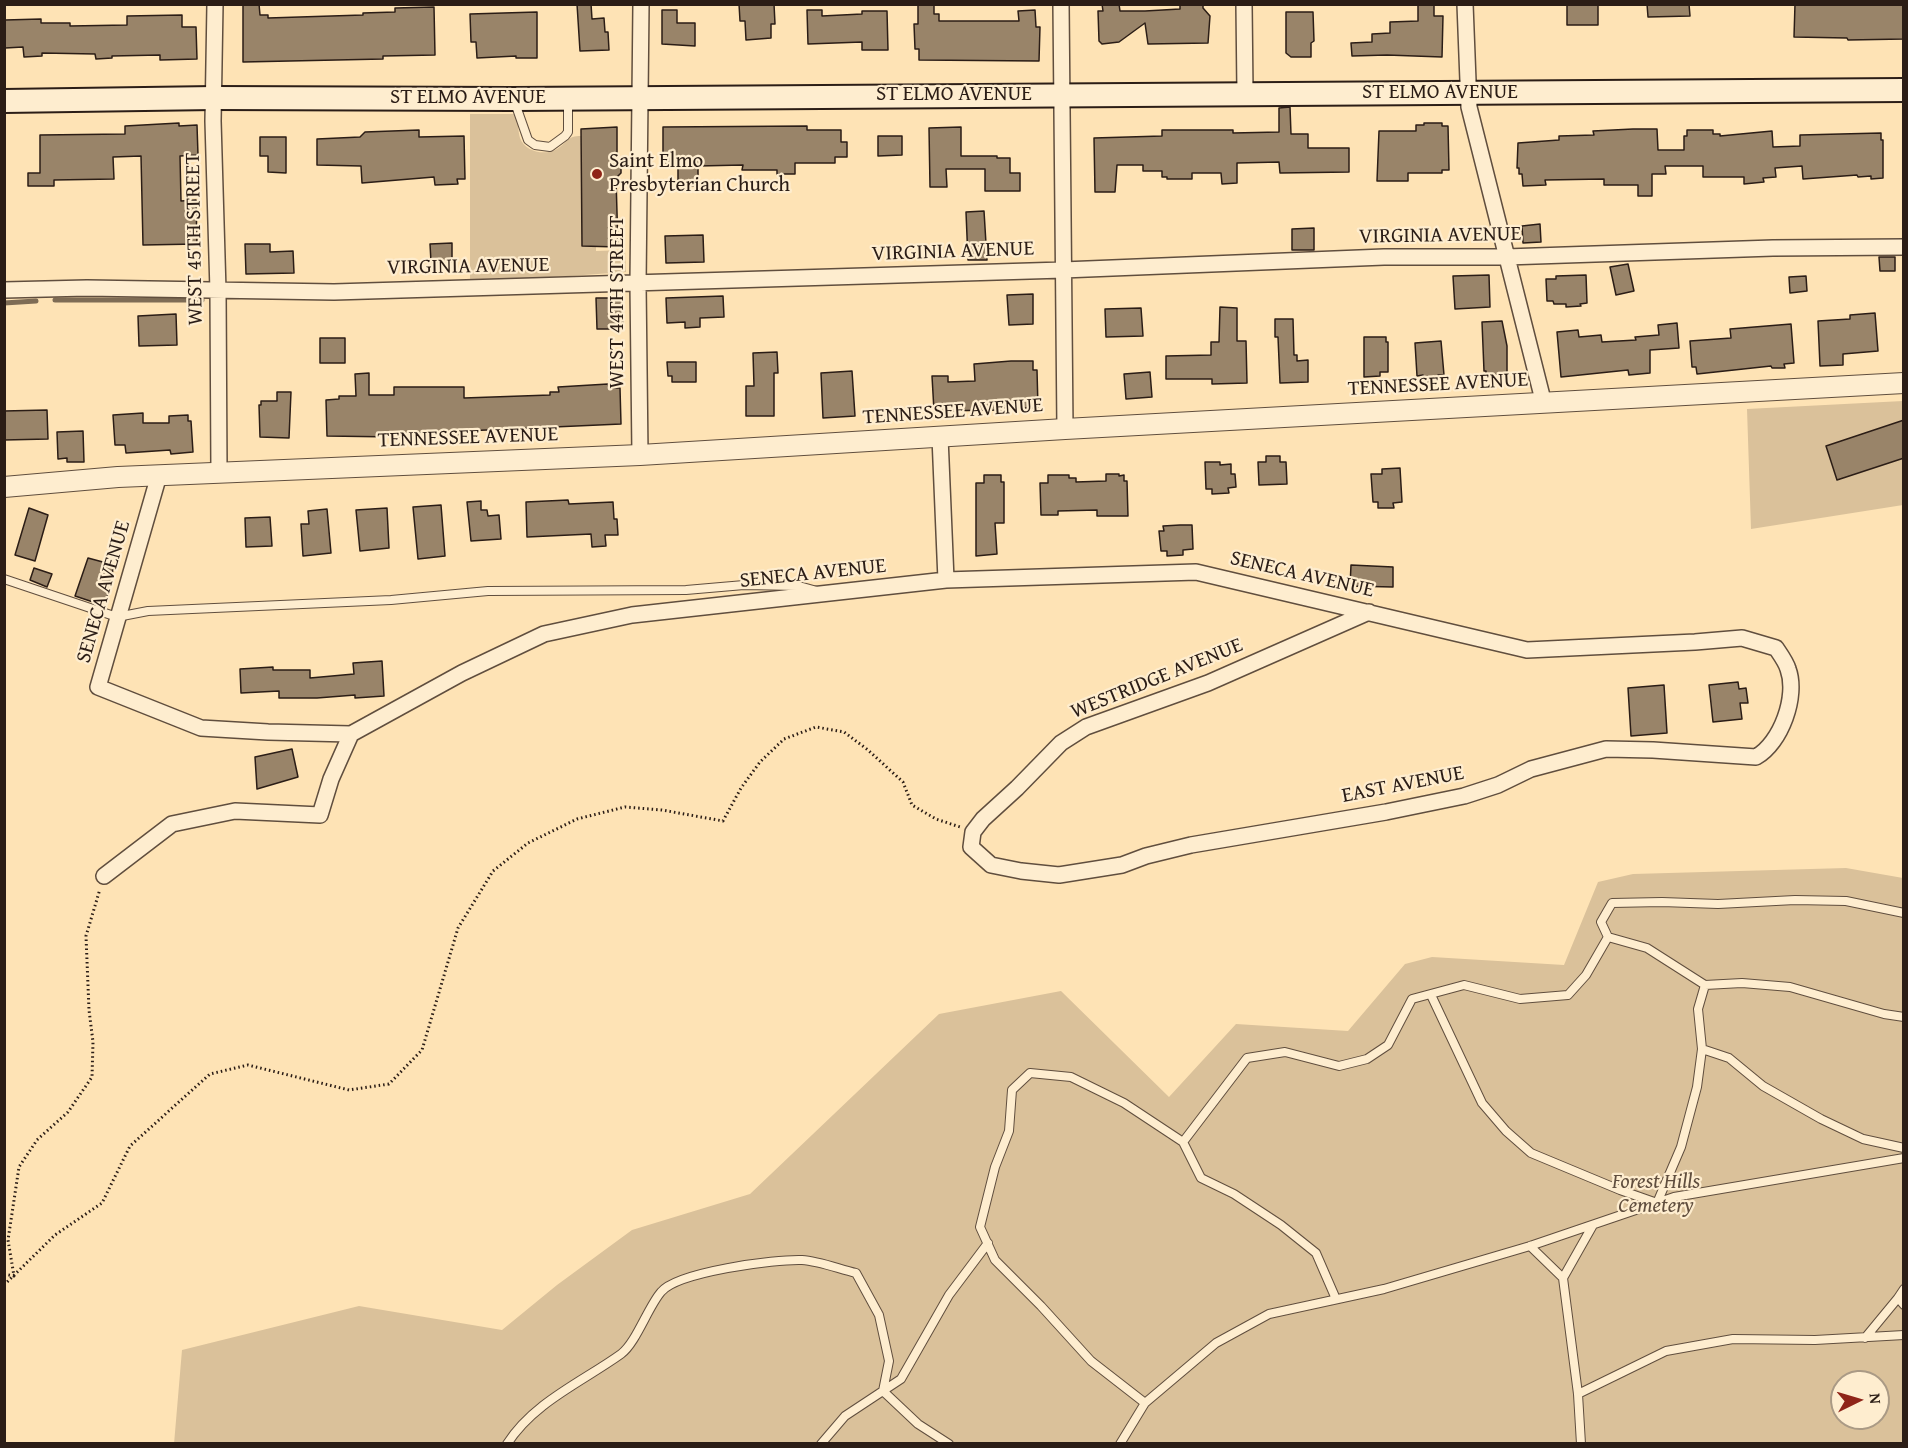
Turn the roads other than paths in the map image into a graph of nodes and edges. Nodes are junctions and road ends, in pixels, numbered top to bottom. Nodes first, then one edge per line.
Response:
1 (215, 4) edge
2 (641, 4) edge
3 (1061, 4) edge
4 (1244, 4) edge
5 (1466, 4) edge
6 (1904, 90) edge
7 (1467, 92) junction
8 (1245, 93) junction
9 (1062, 94) junction
10 (214, 98) junction
11 (568, 98) junction
12 (640, 98) junction
13 (513, 99) junction
14 (4, 101) edge
15 (1904, 247) edge
16 (1506, 257) junction
17 (1064, 270) junction
18 (638, 284) junction
19 (4, 290) edge
20 (218, 291) junction
21 (1904, 383) edge
22 (1544, 404) junction
23 (1065, 429) junction
24 (940, 437) junction
25 (640, 455) junction
26 (219, 473) junction
27 (159, 475) junction
28 (4, 487) edge
29 (4, 579) edge
30 (946, 580) junction
31 (827, 593) junction
32 (1369, 612) junction
33 (117, 616) junction
34 (1776, 648) joint
35 (351, 734) junction
36 (973, 832) joint
37 (104, 876) road end
38 (1904, 913) edge
39 (1608, 937) junction
40 (1705, 985) junction
41 (1431, 995) junction
42 (1904, 1017) edge
43 (1702, 1049) junction
44 (1183, 1142) junction
45 (1904, 1148) edge
46 (1904, 1158) edge
47 (1657, 1203) junction
48 (1593, 1225) junction
49 (987, 1243) junction
50 (1530, 1246) junction
51 (1563, 1278) junction
52 (1904, 1289) edge
53 (1336, 1299) junction
54 (1901, 1301) edge
55 (1904, 1335) edge
56 (1865, 1338) junction
57 (883, 1391) junction
58 (1578, 1394) junction
59 (1145, 1403) junction
60 (507, 1443) edge
61 (821, 1443) edge
62 (949, 1443) edge
63 (1120, 1443) edge
64 (1581, 1443) edge

1 - 10 street, WEST 45TH STREET
2 - 12 street, WEST 44TH STREET
3 - 9 street
4 - 8 street
5 - 7 street
6 - 7 main road, ST ELMO AVENUE
7 - 8 main road, ST ELMO AVENUE
7 - 16 street
8 - 9 main road, ST ELMO AVENUE
9 - 12 main road, ST ELMO AVENUE
9 - 17 street
10 - 13 main road, ST ELMO AVENUE
10 - 14 main road, ST ELMO AVENUE
10 - 20 street, WEST 45TH STREET
11 - 12 main road, ST ELMO AVENUE
11 - 13 main road, ST ELMO AVENUE
11 - 13 lane
12 - 18 street, WEST 44TH STREET
15 - 16 street, VIRGINIA AVENUE
16 - 17 street, VIRGINIA AVENUE
16 - 22 street
17 - 18 street, VIRGINIA AVENUE
17 - 23 street
18 - 20 street, VIRGINIA AVENUE
18 - 25 street, WEST 44TH STREET
19 - 20 street, VIRGINIA AVENUE
20 - 26 street, WEST 45TH STREET
21 - 22 street, TENNESSEE AVENUE
22 - 23 street, TENNESSEE AVENUE
23 - 24 street, TENNESSEE AVENUE
24 - 25 street, TENNESSEE AVENUE
24 - 30 street
25 - 26 street, TENNESSEE AVENUE
26 - 27 street, TENNESSEE AVENUE
27 - 28 street, TENNESSEE AVENUE
27 - 33 street, SENECA AVENUE
29 - 33 lane
30 - 31 street, SENECA AVENUE
30 - 32 street, SENECA AVENUE
31 - 33 lane
31 - 35 street, SENECA AVENUE
32 - 34 street, SENECA AVENUE
32 - 36 street, WESTRIDGE AVENUE
33 - 35 street, SENECA AVENUE
34 - 36 street, EAST AVENUE
35 - 37 street
38 - 39 lane
39 - 40 lane
39 - 41 lane
40 - 42 lane
40 - 43 lane
41 - 44 lane
41 - 47 lane
43 - 45 lane
43 - 47 lane
44 - 49 lane
44 - 53 lane
46 - 47 lane
47 - 48 lane
48 - 50 lane
48 - 51 lane
49 - 57 lane
49 - 59 lane
50 - 51 lane
50 - 53 lane
51 - 58 lane
52 - 54 lane
53 - 59 lane
54 - 56 lane
55 - 56 lane
56 - 58 lane
57 - 60 lane
57 - 61 lane
57 - 62 lane
58 - 64 lane
59 - 63 lane

